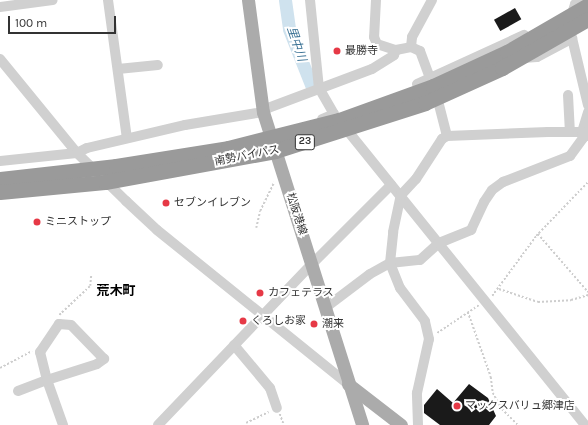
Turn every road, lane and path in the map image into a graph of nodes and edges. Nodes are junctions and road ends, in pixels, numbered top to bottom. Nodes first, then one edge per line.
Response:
1 (53, 0) edge
2 (108, 0) edge
3 (248, 0) edge
4 (310, 0) edge
5 (376, 0) edge
6 (432, 0) edge
7 (579, 6) edge
8 (0, 7) edge
9 (588, 19) edge
10 (411, 47) junction
11 (396, 50) junction
12 (519, 58) junction
13 (0, 59) edge
14 (158, 65) dead end
15 (118, 69) junction
16 (434, 87) junction
17 (319, 88) junction
18 (568, 94) dead end
19 (588, 105) edge
20 (263, 112) junction
21 (588, 112) edge
22 (334, 114) junction
23 (311, 128) junction
24 (347, 130) junction
25 (570, 132) junction
26 (585, 134) edge
27 (447, 136) junction
28 (127, 138) junction
29 (273, 145) junction
30 (77, 153) junction
31 (0, 161) edge
32 (92, 168) junction
33 (282, 173) junction
34 (105, 182) junction
35 (588, 182) edge
36 (391, 185) junction
37 (2, 189) edge
38 (401, 195) junction
39 (256, 228) dead end
40 (538, 234) junction
41 (439, 243) junction
42 (390, 263) junction
43 (312, 264) junction
44 (499, 289) junction
45 (588, 292) edge
46 (588, 295) edge
47 (485, 301) junction
48 (325, 308) junction
49 (468, 312) junction
50 (263, 315) junction
51 (429, 339) junction
52 (234, 346) junction
53 (47, 380) junction
54 (348, 384) junction
55 (18, 391) dead end
56 (277, 408) junction
57 (246, 423) dead end
58 (63, 425) edge
59 (158, 425) edge
60 (284, 425) edge
61 (362, 425) edge
62 (401, 425) edge
63 (418, 425) edge
64 (518, 425) edge
65 (585, 425) edge

1 - 8 street
2 - 15 street
3 - 20 main road, 松阪港線
4 - 17 street
5 - 11 street
6 - 10 street
7 - 16 highway, 南勢バイパス / 23
9 - 12 highway, 南勢バイパス / 23
10 - 11 street
10 - 16 street
11 - 17 street
12 - 16 highway, 南勢バイパス / 23
12 - 19 street
13 - 30 street
14 - 15 street
15 - 28 street
16 - 22 street
16 - 23 highway, 南勢バイパス / 23
16 - 24 highway, 南勢バイパス / 23
16 - 27 street
17 - 20 street
17 - 22 street
18 - 25 street
20 - 28 street
20 - 29 main road, 松阪港線
21 - 26 street
22 - 23 street
23 - 29 highway, 南勢バイパス / 23
24 - 29 highway, 南勢バイパス / 23
24 - 36 street
25 - 26 street
25 - 27 street
26 - 41 street
27 - 38 street
28 - 30 street
29 - 32 highway, 南勢バイパス / 23
29 - 33 main road, 松阪港線
29 - 34 highway, 南勢バイパス / 23
30 - 31 street
30 - 32 street
32 - 34 street
32 - 37 highway, 南勢バイパス / 23
33 - 39 path
33 - 43 main road, 松阪港線
34 - 37 highway, 南勢バイパス / 23
34 - 50 street
35 - 40 path
36 - 38 street
36 - 43 street
38 - 41 street
38 - 42 street
40 - 44 path
40 - 45 path
41 - 42 street
41 - 47 street
42 - 48 street
42 - 51 street
43 - 48 main road, 松阪港線
43 - 50 street
44 - 46 path
44 - 47 path
47 - 49 path
47 - 65 street
48 - 54 main road, 松阪港線
49 - 51 path
49 - 64 path
50 - 52 street
50 - 54 street
51 - 63 street
52 - 56 street
52 - 59 street
53 - 53 street
53 - 55 street
53 - 58 street
54 - 61 main road, 松阪港線
54 - 62 main road
56 - 57 path
56 - 60 path

